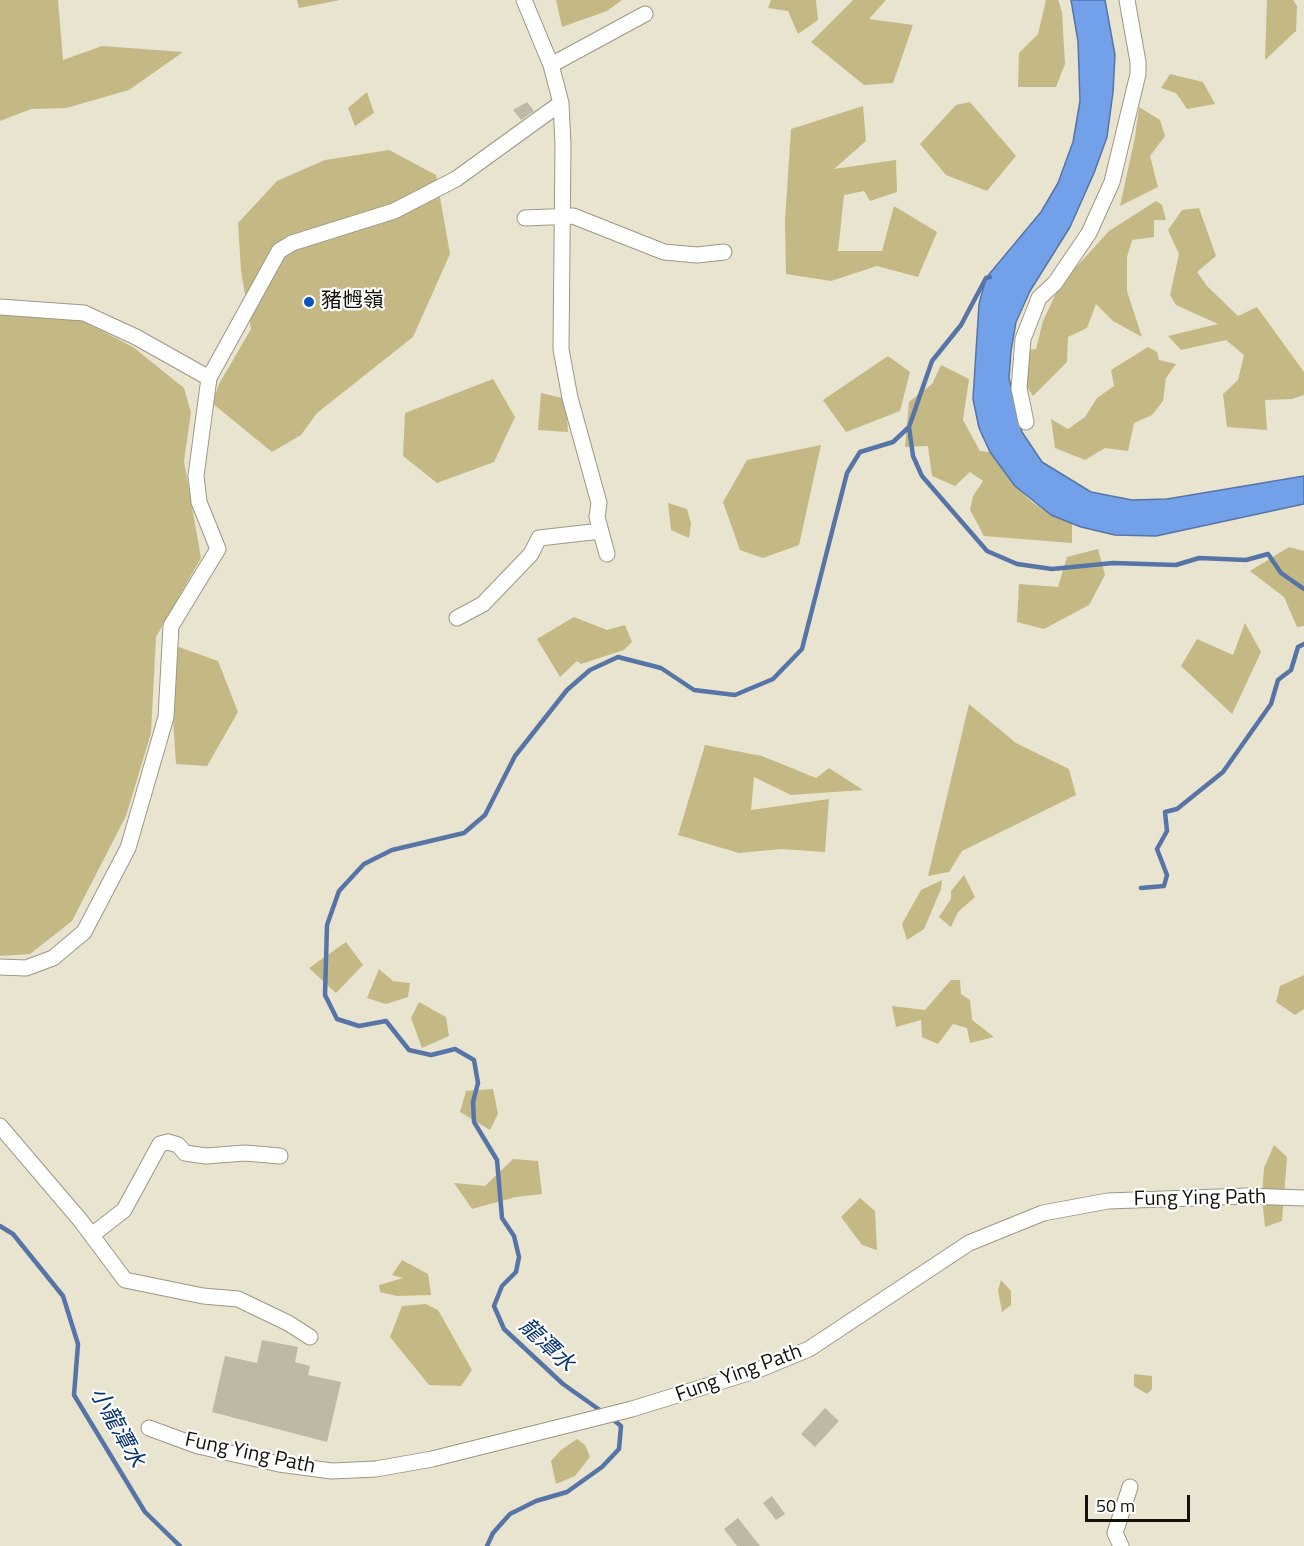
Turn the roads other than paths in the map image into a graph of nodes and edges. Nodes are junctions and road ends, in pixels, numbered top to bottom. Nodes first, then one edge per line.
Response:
1 (524, 0) edge
2 (1127, 0) edge
3 (645, 14) dead end
4 (551, 65) junction
5 (561, 103) junction
6 (562, 214) junction
7 (525, 218) dead end
8 (724, 252) dead end
9 (0, 307) edge
10 (209, 378) junction
11 (1026, 422) dead end
12 (601, 531) junction
13 (607, 554) dead end
14 (457, 618) dead end
15 (0, 967) edge
16 (0, 1126) edge
17 (280, 1156) dead end
18 (1304, 1198) edge
19 (92, 1235) junction
20 (310, 1337) dead end
21 (149, 1428) dead end
22 (1130, 1487) dead end
23 (1121, 1546) edge

1 - 4 street
2 - 11 street
3 - 4 street
4 - 5 street
5 - 6 street
5 - 10 street
6 - 7 street
6 - 8 street
6 - 12 street
9 - 10 street
10 - 15 street
12 - 13 street
12 - 14 street
16 - 19 street
17 - 19 street
18 - 21 street, Fung Ying Path
19 - 20 street
22 - 23 street

